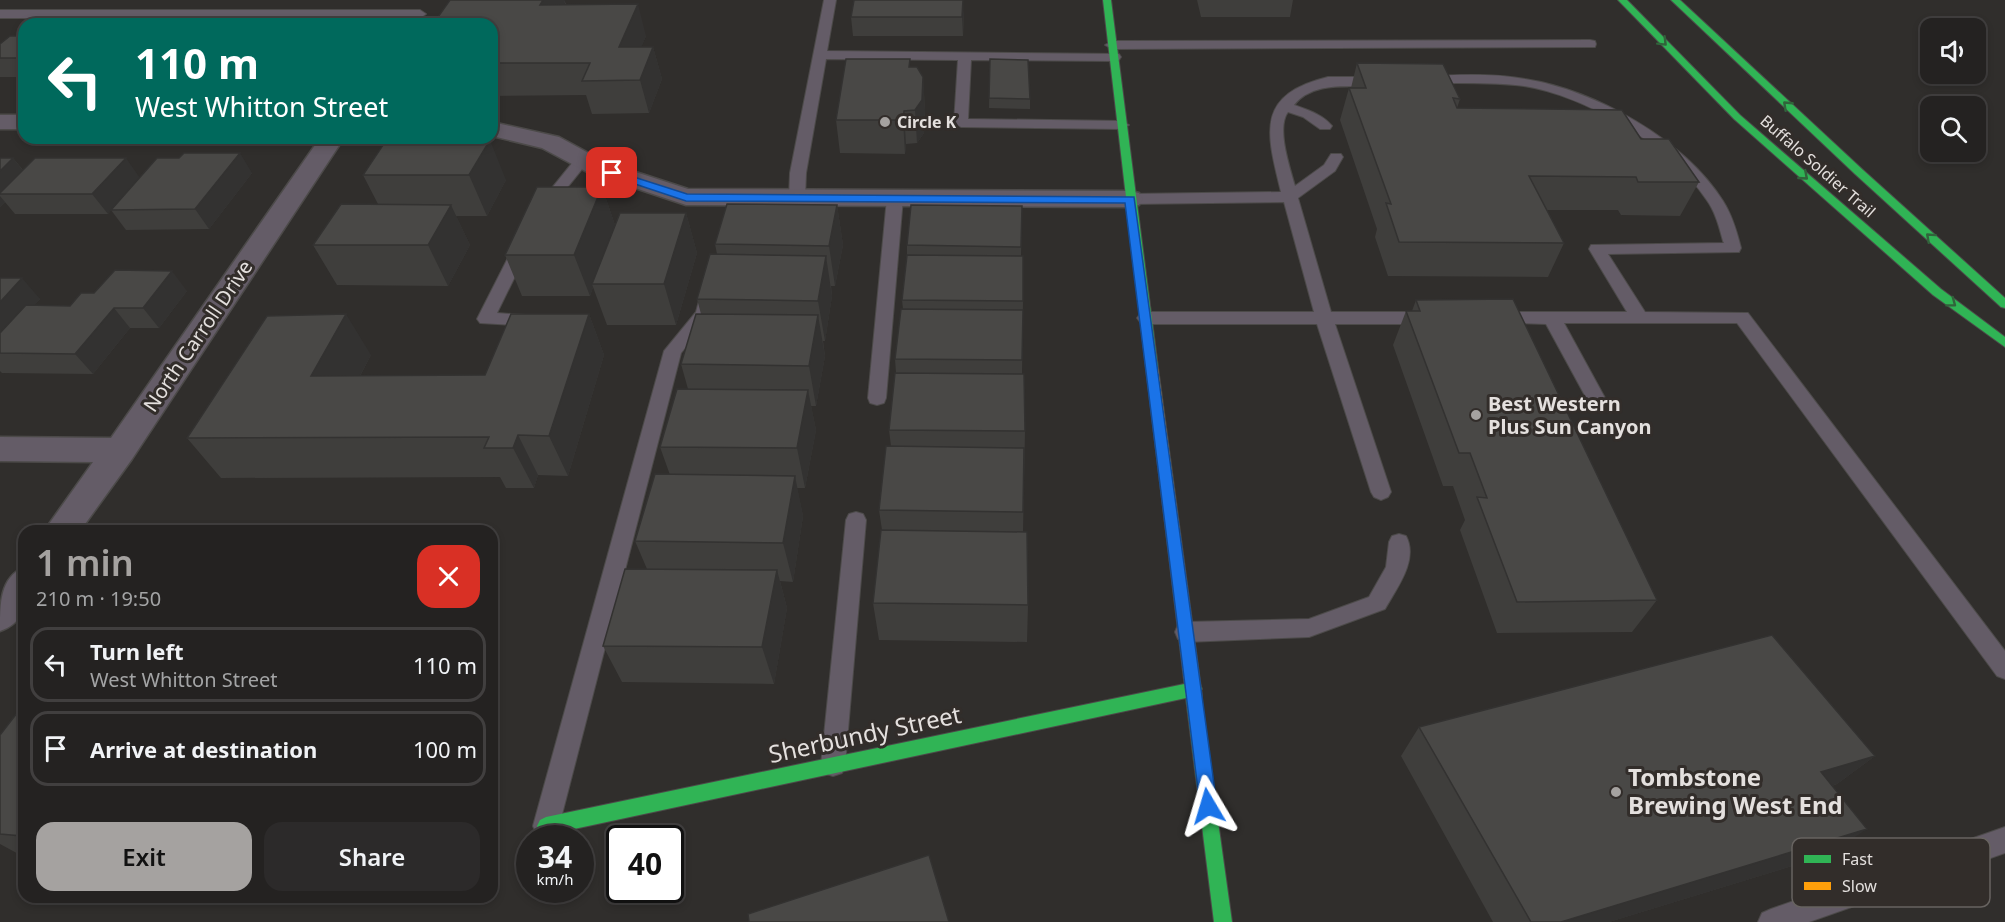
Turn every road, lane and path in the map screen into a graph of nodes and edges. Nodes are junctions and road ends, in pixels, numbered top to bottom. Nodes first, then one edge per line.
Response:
1 (430, 0) edge
2 (830, 0) edge
3 (1107, 0) edge
4 (1622, 0) edge
5 (1675, 0) edge
6 (0, 14) edge
7 (333, 18) edge
8 (417, 18) edge
9 (1590, 44) dead end
10 (1113, 51) junction
11 (820, 55) junction
12 (965, 57) junction
13 (1387, 80) edge
14 (1411, 80) edge
15 (1285, 107) junction
16 (0, 122) edge
17 (18, 122) edge
18 (1122, 125) junction
19 (1325, 126) dead end
20 (498, 130) edge
21 (328, 144) edge
22 (1336, 157) dead end
23 (582, 160) junction
24 (1290, 197) junction
25 (797, 198) junction
26 (895, 198) junction
27 (1130, 199) junction
28 (709, 290) edge
29 (2005, 304) edge
30 (1146, 318) junction
31 (1323, 318) junction
32 (1449, 318) edge
33 (1484, 318) edge
34 (1552, 318) junction
35 (1640, 318) junction
36 (550, 320) edge
37 (2005, 344) edge
38 (877, 398) dead end
39 (1596, 398) dead end
40 (0, 449) edge
41 (120, 450) junction
42 (1381, 492) dead end
43 (856, 520) dead end
44 (65, 525) edge
45 (1399, 542) dead end
46 (18, 590) edge
47 (0, 615) edge
48 (1186, 632) junction
49 (2005, 669) edge
50 (1194, 689) junction
51 (833, 765) junction
52 (546, 825) edge
53 (551, 825) edge
54 (2005, 840) edge
55 (1990, 845) edge
56 (1814, 907) edge
57 (1223, 922) edge
58 (1771, 922) edge

1 - 8 lane
2 - 11 lane
3 - 10 street
4 -> 37 street, Buffalo Soldier Trail
29 -> 5 street, Buffalo Soldier Trail
6 - 7 lane
9 - 10 lane
10 - 12 lane
10 - 18 street
11 - 12 lane
11 - 25 lane
12 - 18 lane
13 - 15 lane
14 - 35 lane
15 - 19 lane
15 - 24 lane
16 - 17 street
18 - 27 street
20 - 23 street
21 - 41 street, North Carroll Drive
22 - 24 lane
23 - 25 street
23 - 36 lane
24 - 27 lane
24 - 31 lane
25 - 26 street
26 - 27 street
26 - 38 lane
27 - 30 street
28 - 52 lane
30 - 31 lane
30 - 48 street
31 - 32 lane
31 - 42 lane
33 - 34 lane
34 - 35 lane
34 - 39 lane
35 - 49 lane
40 - 41 street
41 - 44 street, North Carroll Drive
43 - 51 lane
45 - 48 lane
46 - 47 street
48 - 50 street
50 - 51 street, Sherbundy Street
50 - 57 street
51 - 53 street, Sherbundy Street
54 - 55 lane
56 - 58 lane

